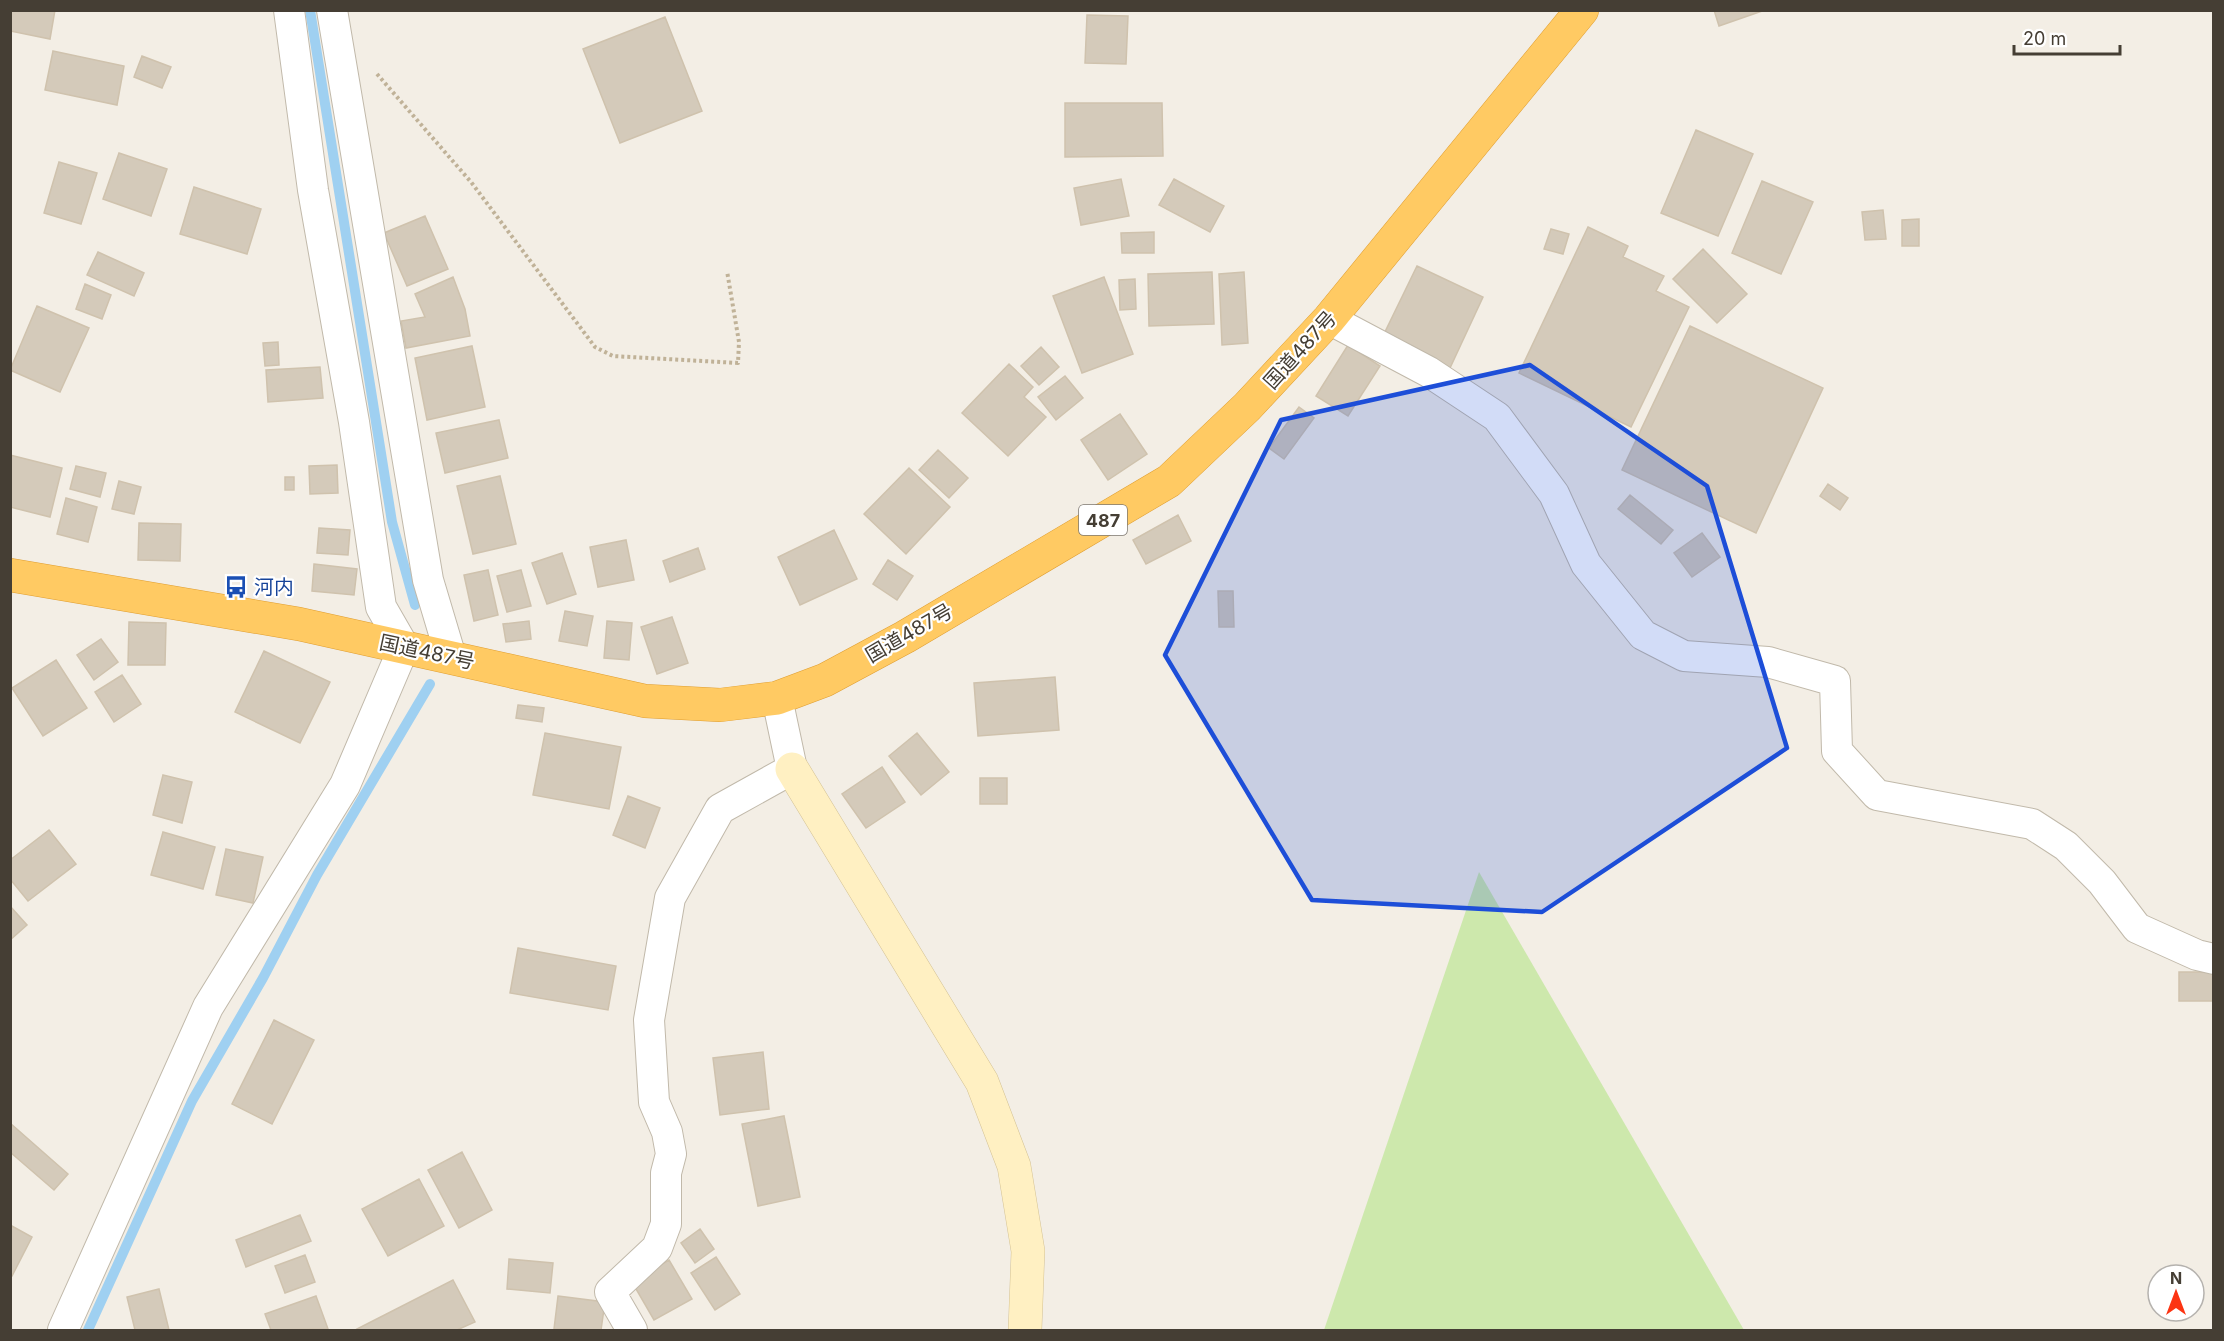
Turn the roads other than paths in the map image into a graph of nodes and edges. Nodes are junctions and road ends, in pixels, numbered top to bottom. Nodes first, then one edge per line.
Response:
1 (289, 10) edge
2 (332, 10) edge
3 (1582, 10) edge
4 (1329, 319) junction
5 (10, 575) edge
6 (404, 647) junction
7 (451, 657) junction
8 (777, 698) junction
9 (792, 770) junction
10 (2214, 959) edge
11 (63, 1330) edge
12 (632, 1330) edge
13 (1025, 1330) edge

1 - 6 street
2 - 7 street
3 - 4 highway, 国道487号 / 487
4 - 8 highway, 国道487号 / 487
4 - 10 street
5 - 6 highway, 国道487号 / 487
6 - 7 highway, 国道487号 / 487
6 - 11 street
7 - 8 highway, 国道487号 / 487
8 - 9 street
9 - 12 street
9 - 13 street

